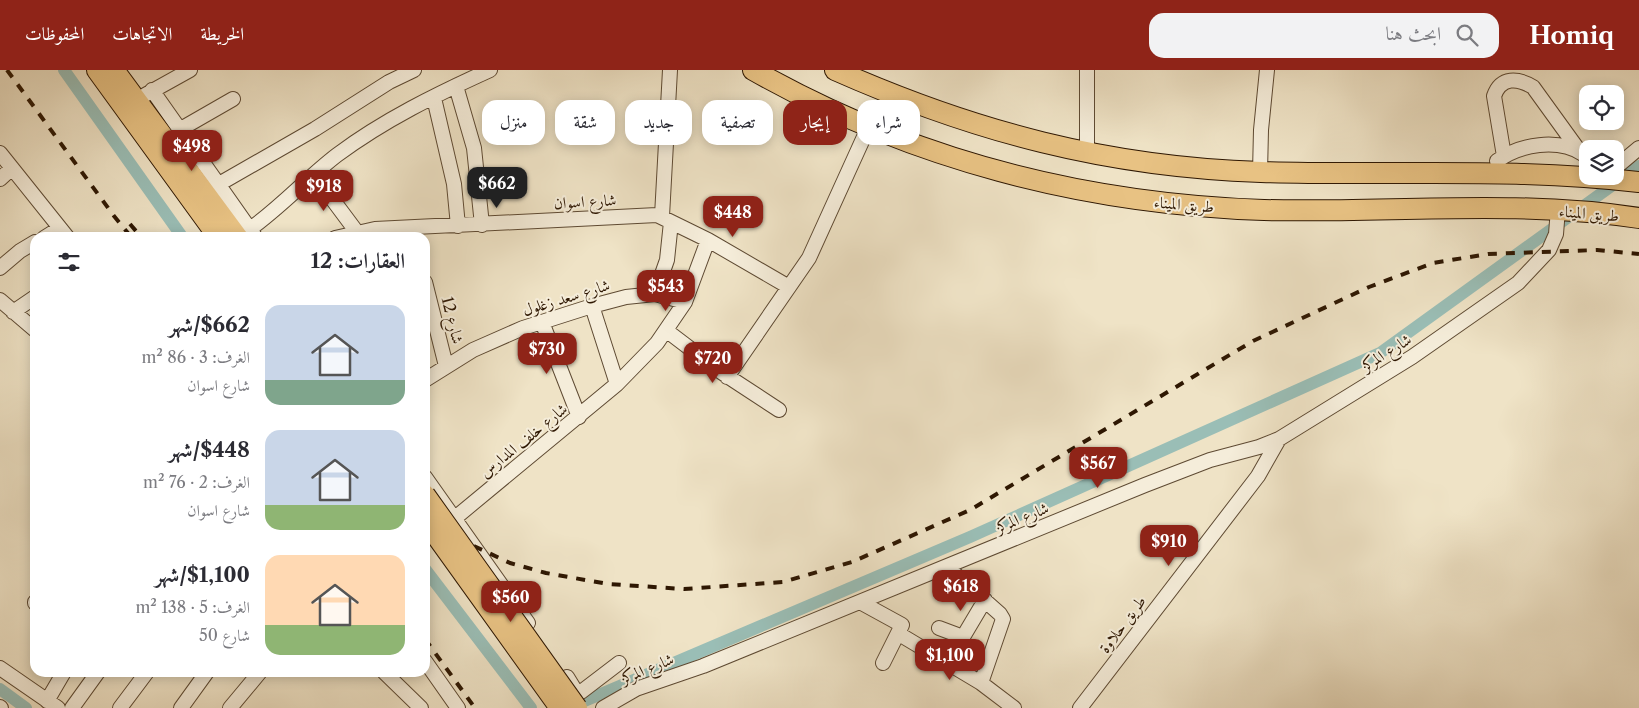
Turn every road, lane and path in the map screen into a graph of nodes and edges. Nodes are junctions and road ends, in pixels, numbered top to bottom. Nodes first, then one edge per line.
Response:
1 (97, 70) edge
2 (114, 70) edge
3 (190, 70) edge
4 (414, 70) edge
5 (490, 70) edge
6 (670, 70) edge
7 (753, 70) edge
8 (835, 70) edge
9 (1088, 70) edge
10 (1267, 70) edge
11 (456, 86) junction
12 (144, 96) junction
13 (434, 98) junction
14 (233, 99) dead end
15 (857, 122) edge
16 (179, 130) junction
17 (860, 145) edge
18 (911, 145) edge
19 (1579, 147) edge
20 (1639, 148) edge
21 (1579, 152) edge
22 (0, 153) edge
23 (1087, 153) junction
24 (1504, 156) junction
25 (1624, 160) edge
26 (12, 168) junction
27 (1260, 172) junction
28 (1488, 172) junction
29 (1579, 174) edge
30 (315, 176) junction
31 (0, 179) edge
32 (1624, 179) edge
33 (1639, 182) edge
34 (219, 184) junction
35 (1558, 210) junction
36 (1639, 218) edge
37 (667, 219) junction
38 (482, 224) junction
39 (458, 226) junction
40 (63, 232) edge
41 (215, 232) edge
42 (246, 232) edge
43 (246, 232) edge
44 (251, 232) edge
45 (345, 232) edge
46 (419, 232) edge
47 (708, 240) junction
48 (30, 245) edge
49 (0, 268) edge
50 (789, 287) junction
51 (654, 294) junction
52 (0, 300) edge
53 (30, 301) edge
54 (430, 302) edge
55 (685, 302) junction
56 (592, 306) junction
57 (14, 312) junction
58 (542, 322) junction
59 (30, 326) edge
60 (667, 331) junction
61 (446, 366) junction
62 (727, 376) junction
63 (430, 377) edge
64 (617, 384) junction
65 (779, 410) dead end
66 (579, 417) junction
67 (1279, 438) junction
68 (430, 484) edge
69 (430, 502) edge
70 (455, 518) junction
71 (430, 527) edge
72 (946, 567) junction
73 (985, 600) junction
74 (860, 602) junction
75 (939, 628) dead end
76 (899, 634) junction
77 (619, 663) dead end
78 (883, 663) dead end
79 (430, 668) edge
80 (2, 673) edge
81 (62, 677) edge
82 (94, 677) edge
83 (143, 677) edge
84 (204, 677) edge
85 (256, 677) edge
86 (389, 677) edge
87 (981, 683) junction
88 (52, 704) edge
89 (72, 708) edge
90 (120, 708) edge
91 (181, 708) edge
92 (230, 708) edge
93 (421, 708) edge
94 (458, 708) edge
95 (560, 708) edge
96 (577, 708) edge
97 (603, 708) edge
98 (1014, 708) edge
99 (1080, 708) edge

1 - 41 highway
2 - 12 highway
3 - 12 street
4 - 34 street
5 - 11 street
6 - 37 street
7 - 15 highway, طريق الميناء
8 - 23 highway
9 - 23 street
10 - 27 street
11 - 13 street
11 - 38 street
12 - 16 street
12 - 42 highway
13 - 30 street
13 - 39 street
14 - 16 street
16 - 34 street
17 - 50 street
18 - 35 highway, طريق الميناء
19 - 24 street
20 - 25 street
21 - 24 street
22 - 26 street
23 - 27 highway
24 - 28 street
26 - 31 street
26 - 40 street
27 - 28 highway
28 - 29 highway
30 - 44 street
30 - 45 street
32 - 33 highway
34 - 43 street
35 - 36 highway, طريق الميناء
35 - 67 street, شارع المركز
37 - 38 street, شارع اسوان
37 - 47 street, شارع اسوان
37 - 51 street
38 - 39 street, شارع اسوان
39 - 46 street, شارع اسوان
47 - 50 street, شارع اسوان
47 - 55 street, شارع خلف المدارس
48 - 49 street
50 - 62 street
51 - 55 street
51 - 56 street, شارع سعد زغلول
52 - 57 street
53 - 57 street
54 - 61 street, شارع 12
55 - 60 street, شارع خلف المدارس
56 - 58 street, شارع سعد زغلول
56 - 64 street
57 - 59 street
58 - 61 street, شارع سعد زغلول
58 - 66 street
60 - 62 street
60 - 64 street, شارع خلف المدارس
61 - 63 street, شارع سعد زغلول
62 - 65 street
64 - 66 street, شارع خلف المدارس
66 - 70 street, شارع خلف المدارس
67 - 72 street, شارع المركز
67 - 99 street, طريق حلاوة
68 - 70 street
69 - 96 highway, bridge
70 - 77 street
71 - 95 highway, bridge
72 - 73 street
72 - 74 street, شارع المركز
73 - 75 street
73 - 87 street
74 - 76 street
74 - 97 street, شارع المركز
76 - 78 street
76 - 87 street
79 - 94 street
80 - 88 street
81 - 88 street
82 - 89 street
83 - 90 street
84 - 91 street
85 - 92 street
86 - 93 street
87 - 98 street

